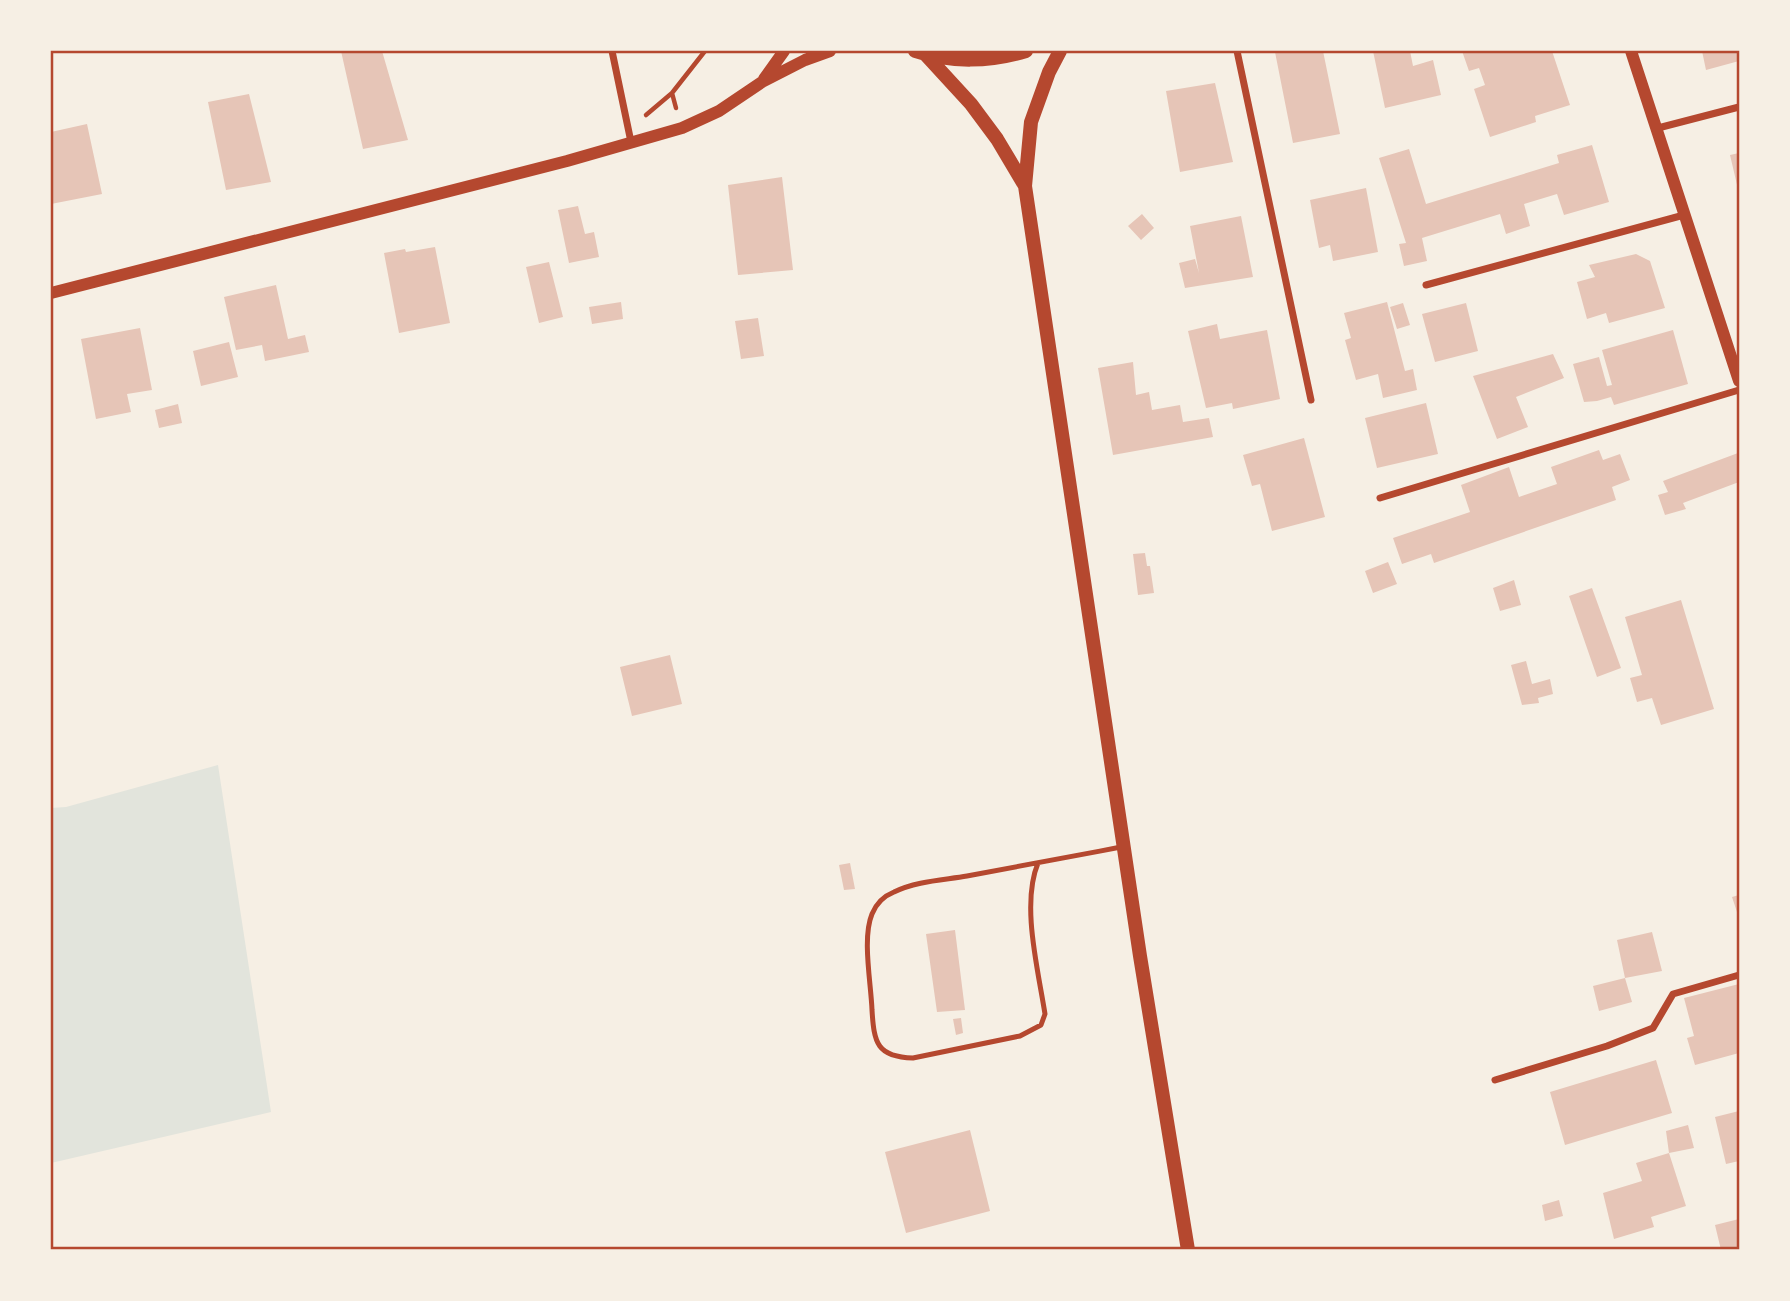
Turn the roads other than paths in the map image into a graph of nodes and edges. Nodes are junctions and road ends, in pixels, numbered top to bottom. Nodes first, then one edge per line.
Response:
1 (612, 51) edge
2 (784, 51) edge
3 (830, 51) edge
4 (1026, 51) edge
5 (1060, 51) edge
6 (1237, 51) edge
7 (1631, 51) edge
8 (921, 53) edge
9 (762, 82) junction
10 (1739, 107) edge
11 (1658, 128) junction
12 (631, 142) junction
13 (1026, 186) junction
14 (1684, 215) junction
15 (1426, 285) dead end
16 (51, 293) edge
17 (1739, 381) edge
18 (1739, 390) edge
19 (1311, 400) dead end
20 (1380, 498) dead end
21 (1124, 847) junction
22 (1038, 863) junction
23 (1739, 975) edge
24 (1495, 1080) dead end
25 (1188, 1250) edge

1 - 12 street
2 - 9 street
3 - 9 street
4 - 8 main road
5 - 13 main road
6 - 19 street
7 - 11 street
8 - 13 main road
9 - 12 street
10 - 11 street
11 - 14 street
12 - 16 street
13 - 21 main road
14 - 15 street
14 - 17 street
18 - 20 street
21 - 22 lane
21 - 25 main road
22 - 22 lane
23 - 24 street

